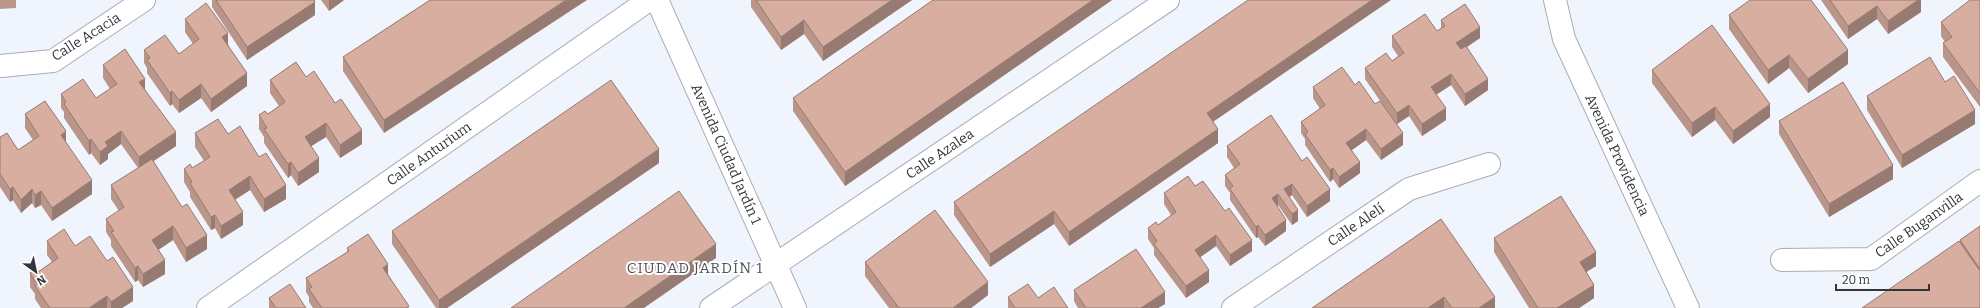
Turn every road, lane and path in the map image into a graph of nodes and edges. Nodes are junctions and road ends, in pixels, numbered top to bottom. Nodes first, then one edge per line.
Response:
1 (144, 0) edge
2 (649, 0) edge
3 (657, 0) edge
4 (1168, 0) edge
5 (1555, 0) edge
6 (1, 66) dead end
7 (1489, 164) dead end
8 (1980, 182) edge
9 (1782, 260) dead end
10 (776, 265) junction
11 (208, 308) edge
12 (711, 308) edge
13 (795, 308) edge
14 (1233, 308) edge
15 (1688, 308) edge

1 - 6 street, Calle Acacia
2 - 11 street, Calle Anturium
3 - 10 street, Avenida Ciudad Jardín 1
4 - 10 street, Calle Azalea
5 - 15 street, Avenida Providencia
7 - 14 street, Calle Alelí
8 - 9 street, Calle Buganvilla
10 - 12 street, Calle Azalea
10 - 13 street, Avenida Ciudad Jardín 1

